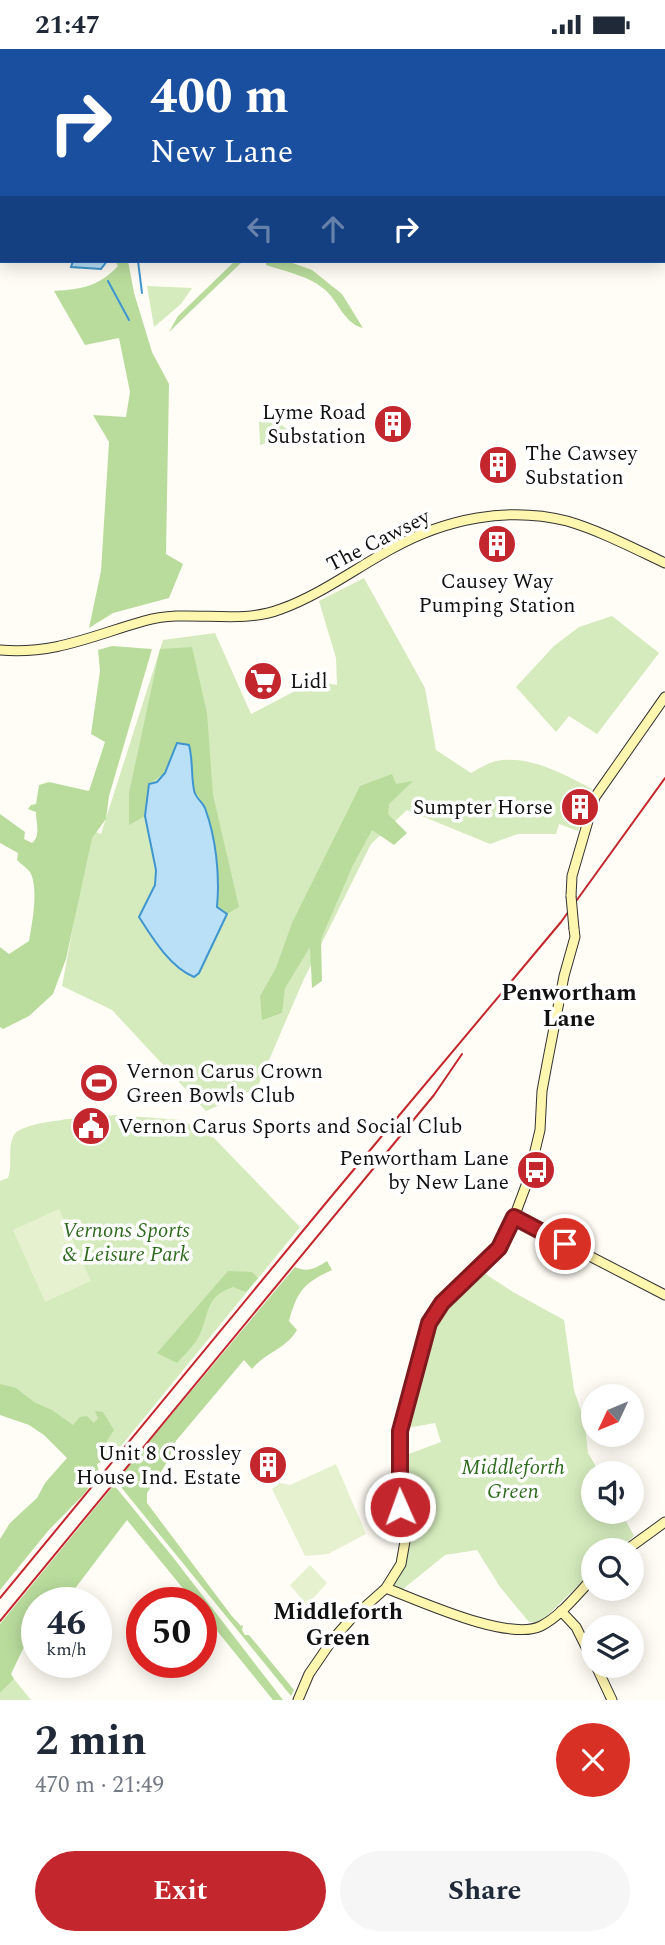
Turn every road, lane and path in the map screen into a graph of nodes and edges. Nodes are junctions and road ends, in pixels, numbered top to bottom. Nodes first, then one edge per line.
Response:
1 (665, 562) edge
2 (0, 650) edge
3 (665, 697) edge
4 (514, 1217) junction
5 (665, 1295) edge
6 (665, 1522) edge
7 (643, 1538) edge
8 (386, 1588) junction
9 (581, 1590) edge
10 (561, 1611) junction
11 (581, 1637) edge
12 (602, 1678) edge
13 (298, 1700) edge
14 (612, 1700) edge

1 - 2 street, The Cawsey
3 - 4 street, bridge
4 - 5 street
4 - 8 street
6 - 7 street
8 - 10 street
8 - 13 street
9 - 10 street
10 - 11 street
12 - 14 street

